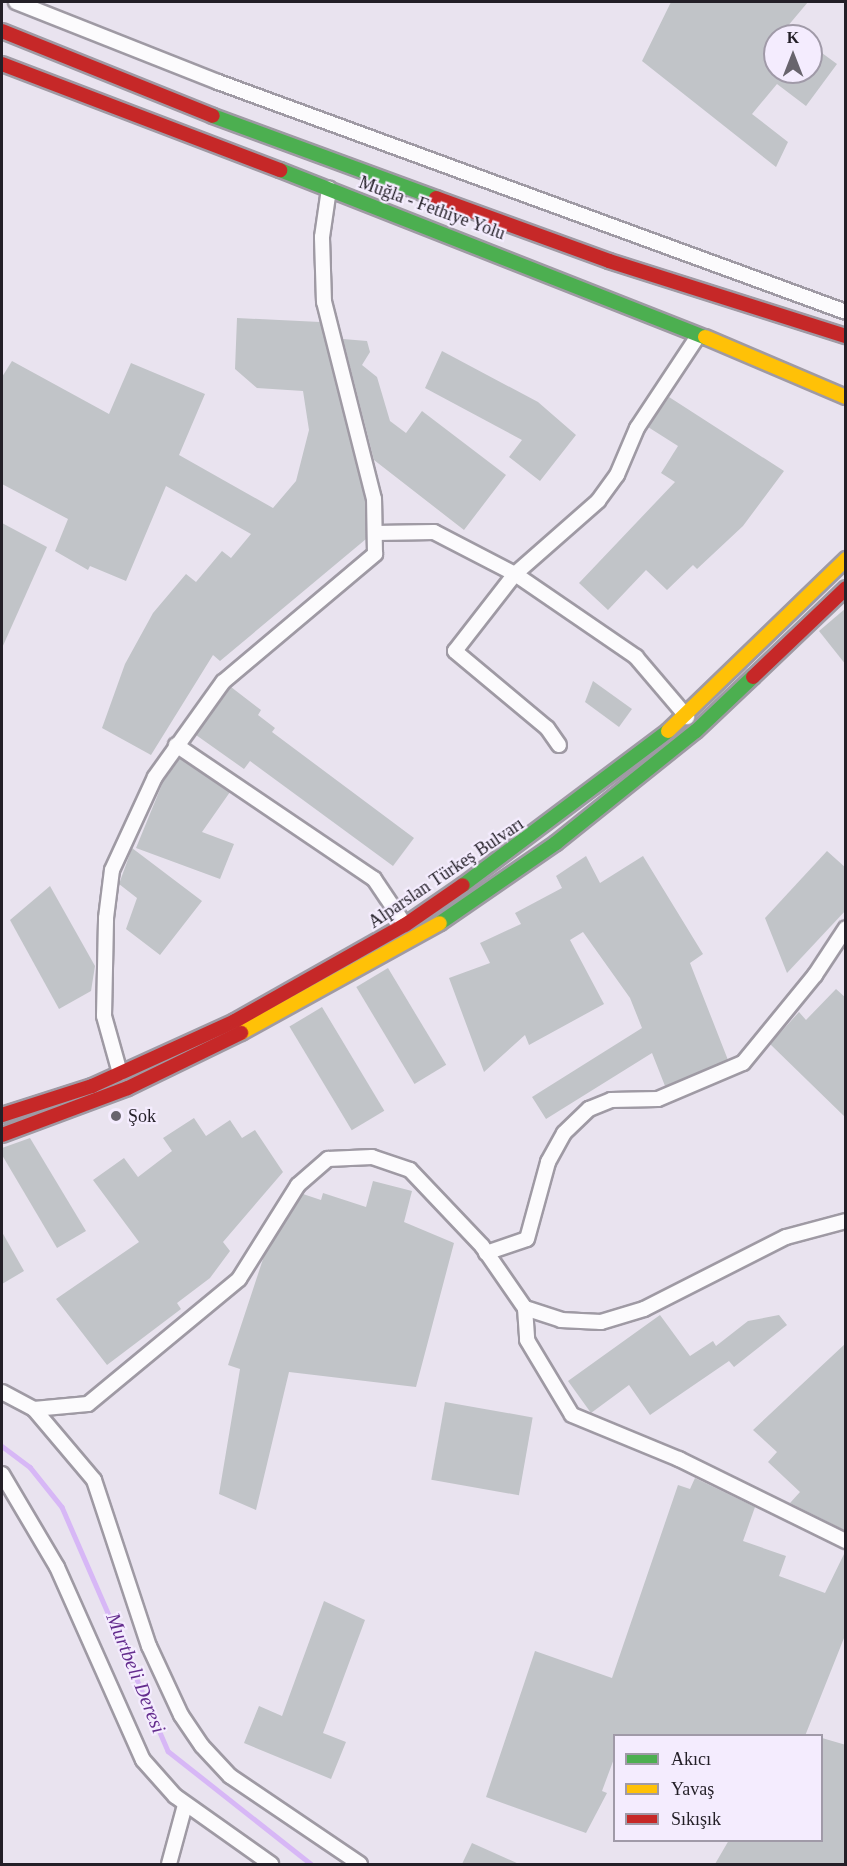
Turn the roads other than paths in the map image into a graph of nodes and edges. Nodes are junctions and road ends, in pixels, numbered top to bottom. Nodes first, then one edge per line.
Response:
1 (16, 2) edge
2 (2, 31) edge
3 (2, 64) edge
4 (330, 189) junction
5 (846, 312) edge
6 (698, 336) junction
7 (846, 336) edge
8 (846, 397) edge
9 (376, 533) junction
10 (846, 559) edge
11 (515, 574) junction
12 (846, 588) edge
13 (687, 717) junction
14 (176, 745) junction
15 (559, 745) dead end
16 (405, 925) junction
17 (846, 928) edge
18 (120, 1073) junction
19 (2, 1115) edge
20 (2, 1135) edge
21 (846, 1221) edge
22 (486, 1253) junction
23 (525, 1308) junction
24 (2, 1392) edge
25 (34, 1409) junction
26 (2, 1474) edge
27 (846, 1541) edge
28 (185, 1805) junction
29 (169, 1864) edge
30 (271, 1864) edge
31 (360, 1864) edge

1 - 5 street
2 - 7 main road, Muğla - Fethiye Yolu
3 - 4 main road, Muğla - Fethiye Yolu
4 - 6 main road, Muğla - Fethiye Yolu
4 - 9 street
6 - 8 main road, Muğla - Fethiye Yolu
6 - 11 street
9 - 11 street
9 - 14 street
10 - 13 main road, Alparslan Türkeş Bulvarı
11 - 13 street
11 - 15 street
12 - 20 main road, Alparslan Türkeş Bulvarı
13 - 16 main road, Alparslan Türkeş Bulvarı
14 - 16 street
14 - 18 street
16 - 18 main road, Alparslan Türkeş Bulvarı
17 - 22 street
18 - 19 main road, Alparslan Türkeş Bulvarı
21 - 23 street
22 - 23 street
22 - 25 street
23 - 27 street
24 - 25 street
25 - 31 street
26 - 28 street
28 - 29 street
28 - 30 street

